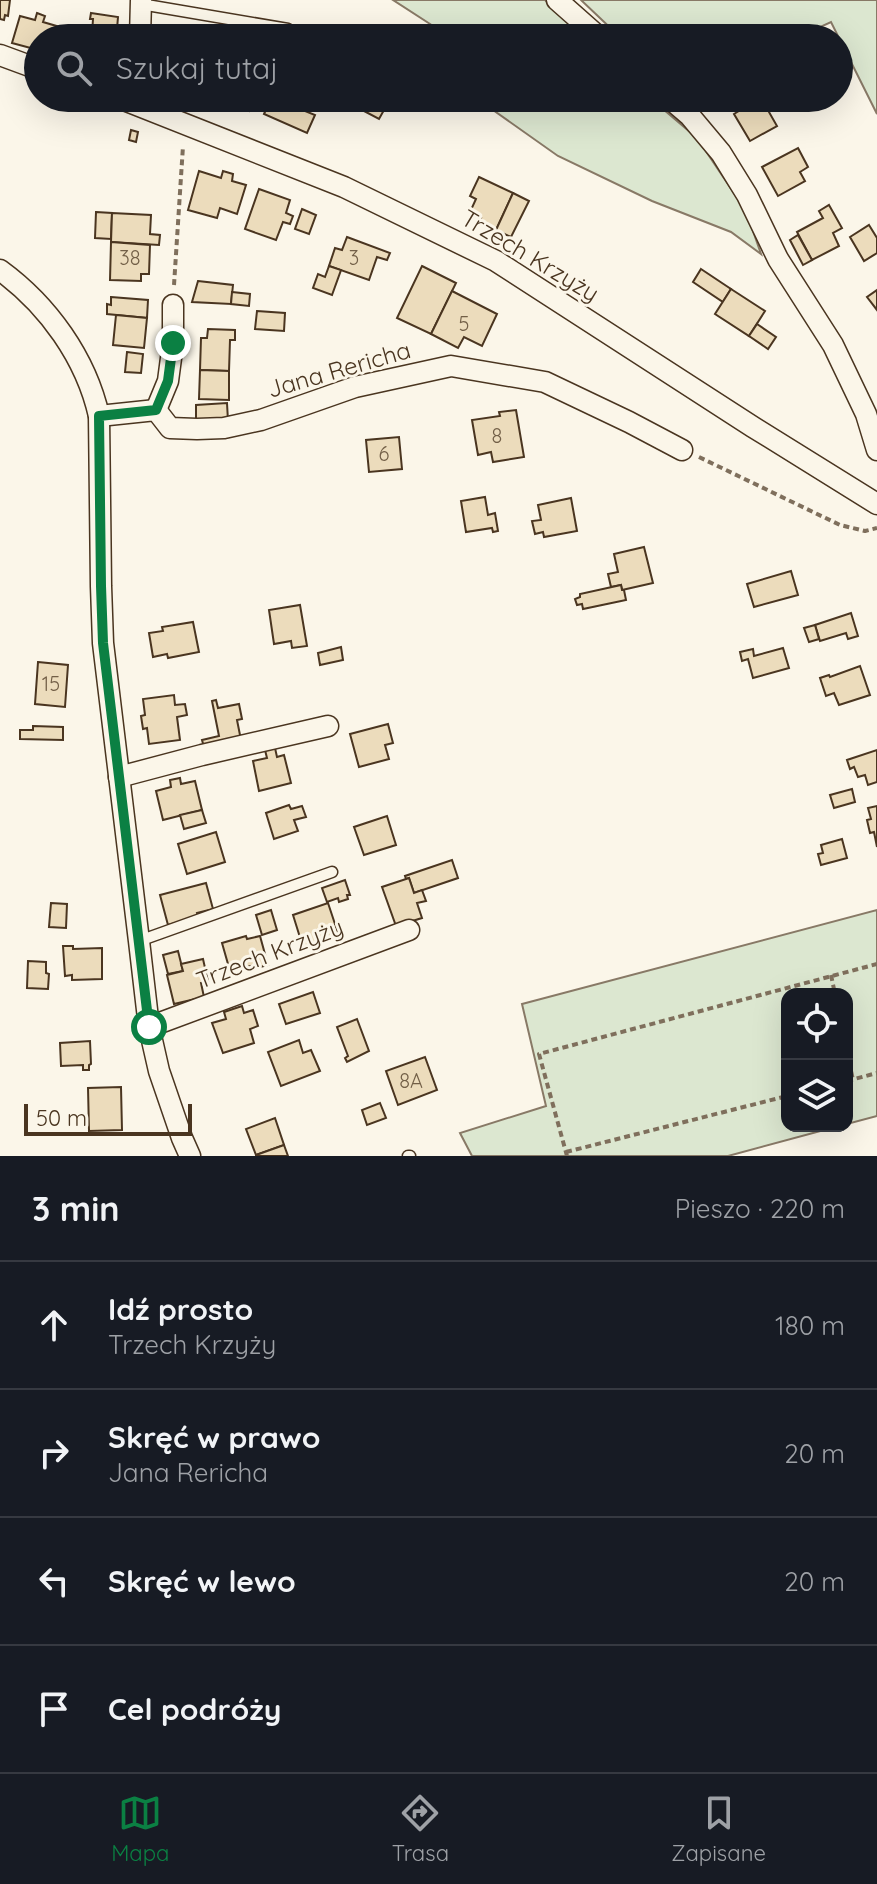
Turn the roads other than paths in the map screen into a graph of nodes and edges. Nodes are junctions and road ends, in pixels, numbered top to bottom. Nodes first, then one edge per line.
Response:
1 (557, 0) edge
2 (141, 2) edge
3 (140, 24) edge
4 (261, 24) edge
5 (584, 24) edge
6 (0, 55) edge
7 (24, 64) edge
8 (156, 112) edge
9 (685, 112) edge
10 (0, 270) edge
11 (173, 305) road end
12 (156, 410) junction
13 (99, 416) junction
14 (682, 450) road end
15 (877, 450) edge
16 (877, 504) edge
17 (328, 726) dead end
18 (119, 777) junction
19 (332, 872) dead end
20 (409, 930) dead end
21 (139, 941) junction
22 (149, 1027) junction
23 (190, 1156) edge

1 - 5 street
2 - 3 street
2 - 4 lane
6 - 7 street
8 - 16 street, Trzech Krzyży
9 - 15 street
10 - 13 street
11 - 12 street
12 - 13 street
12 - 14 street, Jana Rericha
13 - 18 street
17 - 18 street
18 - 21 street
19 - 21 lane
20 - 22 street, Trzech Krzyży
21 - 22 street
22 - 23 street

